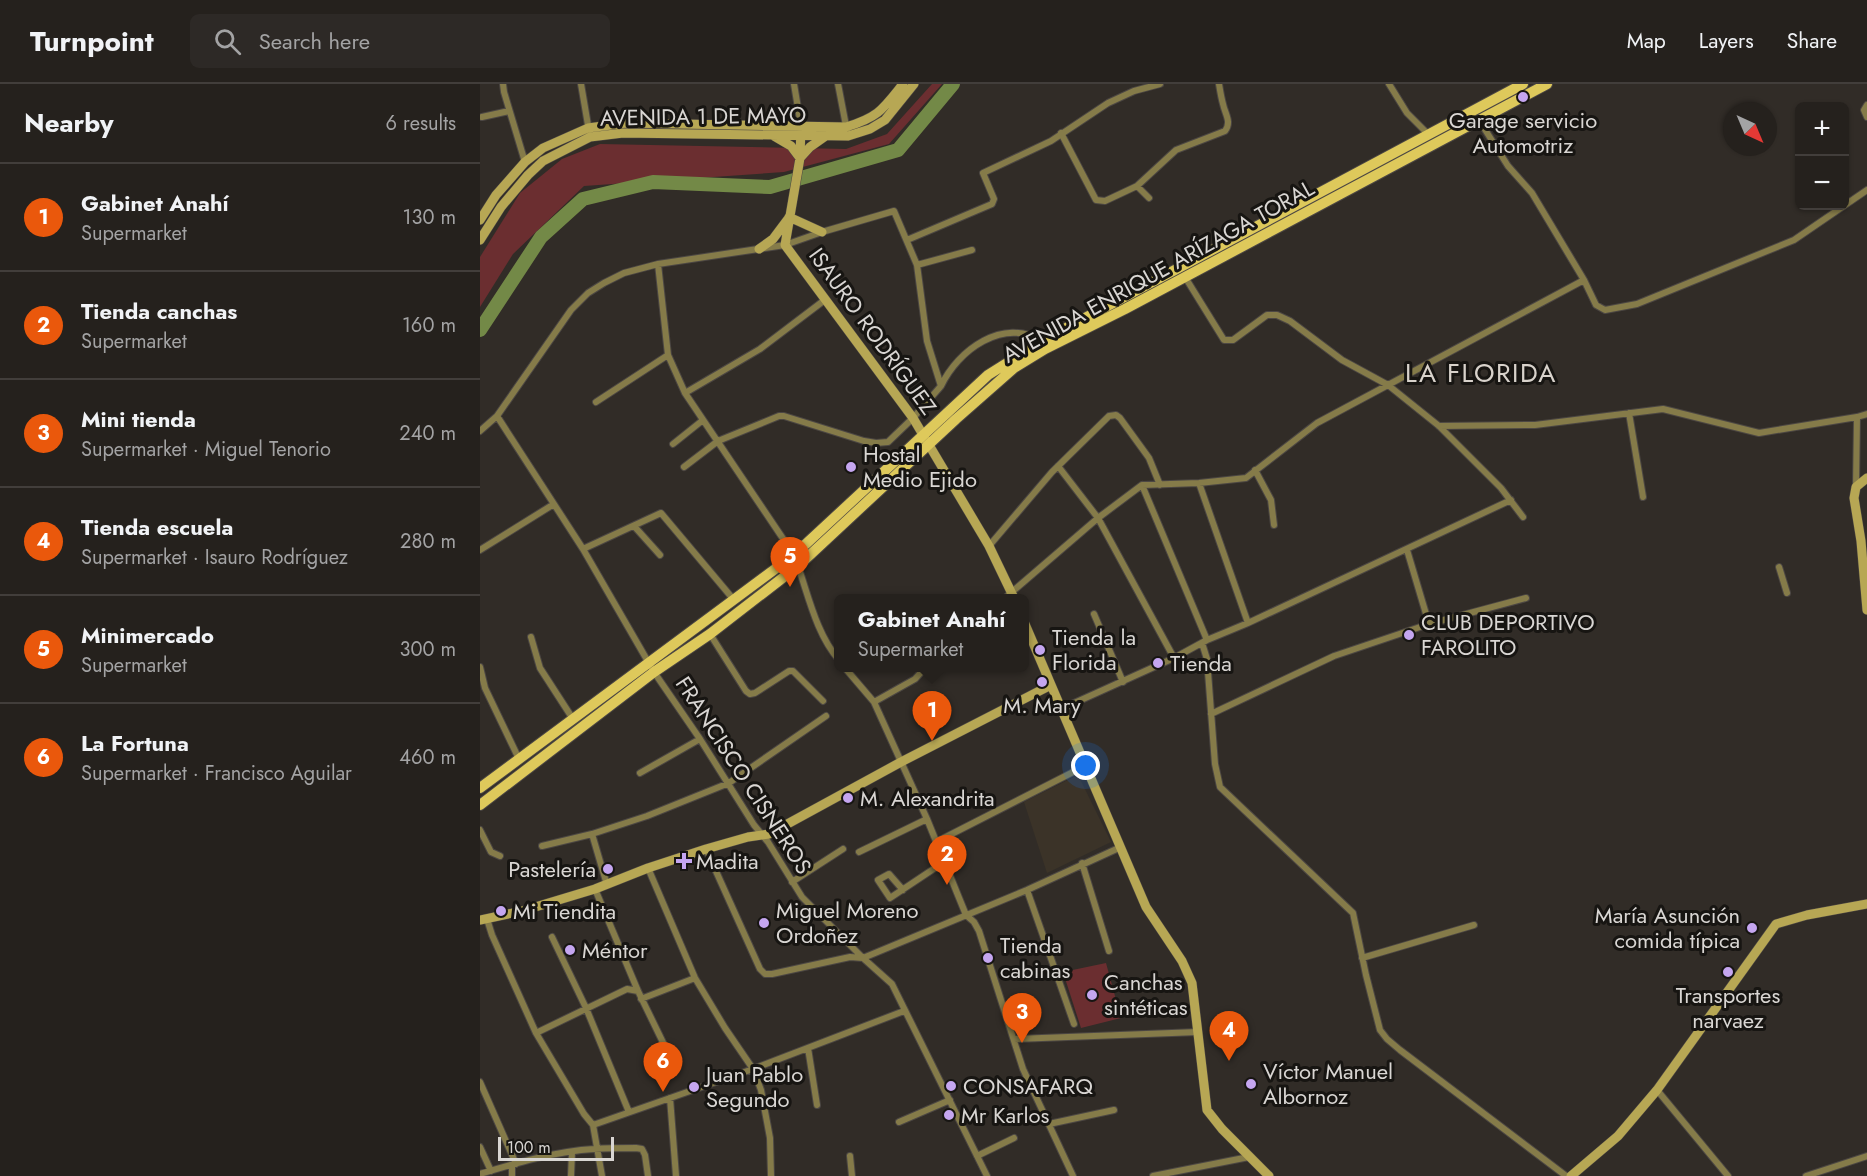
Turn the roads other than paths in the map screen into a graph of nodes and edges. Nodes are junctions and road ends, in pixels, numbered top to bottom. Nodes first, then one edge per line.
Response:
1 (503, 84) edge
2 (581, 84) edge
3 (794, 84) edge
4 (838, 84) edge
5 (903, 84) edge
6 (914, 84) edge
7 (1160, 84) edge
8 (1219, 84) edge
9 (1389, 84) edge
10 (1522, 84) edge
11 (1547, 84) edge
12 (1867, 105) edge
13 (509, 111) junction
14 (482, 117) dead end
15 (1867, 117) edge
16 (1479, 120) junction
17 (801, 130) junction
18 (589, 132) junction
19 (847, 132) junction
20 (1061, 133) junction
21 (770, 134) junction
22 (827, 135) junction
23 (1429, 135) junction
24 (800, 159) junction
25 (525, 162) junction
26 (1137, 186) junction
27 (1867, 190) edge
28 (1149, 198) dead end
29 (789, 217) junction
30 (480, 220) edge
31 (822, 232) junction
32 (480, 240) edge
33 (907, 240) junction
34 (786, 245) junction
35 (759, 249) junction
36 (972, 250) dead end
37 (658, 264) junction
38 (917, 266) junction
39 (1185, 277) junction
40 (1584, 280) junction
41 (826, 299) junction
42 (1042, 341) junction
43 (668, 355) junction
44 (1388, 385) junction
45 (941, 386) junction
46 (685, 393) junction
47 (596, 402) dead end
48 (1629, 413) junction
49 (1867, 414) edge
50 (497, 416) junction
51 (1857, 417) junction
52 (913, 418) junction
53 (703, 420) junction
54 (1440, 426) junction
55 (480, 431) edge
56 (923, 434) junction
57 (717, 441) junction
58 (673, 444) dead end
59 (930, 444) junction
60 (1058, 466) junction
61 (684, 467) dead end
62 (1255, 470) junction
63 (1867, 478) edge
64 (1199, 483) junction
65 (1142, 485) junction
66 (1160, 485) junction
67 (1856, 487) junction
68 (1643, 498) dead end
69 (1511, 500) junction
70 (554, 504) junction
71 (1098, 518) junction
72 (1523, 518) dead end
73 (1274, 525) dead end
74 (634, 526) junction
75 (989, 546) junction
76 (480, 549) edge
77 (583, 549) junction
78 (1407, 550) junction
79 (660, 555) dead end
80 (794, 555) junction
81 (798, 566) junction
82 (1779, 567) dead end
83 (1865, 570) edge
84 (1788, 593) dead end
85 (1009, 594) edge
86 (1013, 594) edge
87 (1526, 598) dead end
88 (734, 600) junction
89 (1867, 610) edge
90 (1094, 614) dead end
91 (1248, 623) junction
92 (1429, 624) junction
93 (1029, 633) edge
94 (710, 634) junction
95 (531, 637) dead end
96 (1205, 642) junction
97 (834, 654) edge
98 (1174, 658) junction
99 (480, 667) edge
100 (651, 667) junction
101 (848, 672) edge
102 (921, 672) edge
103 (1123, 682) junction
104 (1051, 685) junction
105 (823, 701) dead end
106 (874, 702) junction
107 (1061, 709) junction
108 (1211, 714) junction
109 (826, 716) dead end
110 (573, 719) junction
111 (700, 739) junction
112 (519, 759) junction
113 (901, 762) junction
114 (1085, 766) junction
115 (640, 773) dead end
116 (729, 783) junction
117 (480, 788) edge
118 (480, 805) edge
119 (927, 819) junction
120 (480, 830) edge
121 (591, 834) junction
122 (762, 834) junction
123 (936, 842) junction
124 (542, 846) dead end
125 (1121, 847) junction
126 (706, 849) junction
127 (843, 849) dead end
128 (859, 852) dead end
129 (500, 856) dead end
130 (944, 862) junction
131 (1082, 863) junction
132 (648, 868) junction
133 (792, 882) junction
134 (606, 885) junction
135 (595, 890) junction
136 (903, 890) dead end
137 (1027, 890) junction
138 (1867, 904) edge
139 (966, 915) junction
140 (484, 919) edge
141 (1474, 925) dead end
142 (552, 937) dead end
143 (1109, 951) dead end
144 (863, 958) junction
145 (1362, 958) junction
146 (695, 978) junction
147 (638, 991) junction
148 (641, 999) junction
149 (586, 1008) junction
150 (904, 1011) junction
151 (1074, 1024) dead end
152 (1198, 1032) junction
153 (536, 1033) junction
154 (1014, 1039) junction
155 (808, 1048) junction
156 (672, 1061) dead end
157 (753, 1069) junction
158 (480, 1082) edge
159 (1657, 1090) junction
160 (670, 1098) junction
161 (950, 1100) junction
162 (817, 1105) dead end
163 (1114, 1110) dead end
164 (629, 1112) junction
165 (898, 1122) dead end
166 (1049, 1124) junction
167 (593, 1125) junction
168 (1014, 1138) dead end
169 (480, 1147) edge
170 (597, 1149) junction
171 (572, 1152) junction
172 (850, 1156) dead end
173 (977, 1156) junction
174 (1867, 1156) edge
175 (1249, 1157) junction
176 (514, 1164) junction
177 (491, 1171) junction
178 (480, 1174) edge
179 (512, 1176) edge
180 (572, 1176) edge
181 (602, 1176) edge
182 (648, 1176) edge
183 (676, 1176) edge
184 (771, 1176) edge
185 (852, 1176) edge
186 (987, 1176) edge
187 (1073, 1176) edge
188 (1153, 1176) edge
189 (1269, 1176) edge
190 (1566, 1176) edge
191 (1571, 1176) edge
192 (1728, 1176) edge
193 (1806, 1176) edge

1 - 13 street
2 - 18 street
3 - 17 street
4 - 19 street
5 - 19 street, AVENIDA 1 DE MAYO
6 - 19 street, AVENIDA 1 DE MAYO
7 - 20 street
8 - 26 street
9 - 23 street
10 - 23 main road, AVENIDA ENRIQUE ARÍZAGA TORAL
11 - 16 main road, AVENIDA ENRIQUE ARÍZAGA TORAL
12 - 15 street
13 - 14 street
13 - 25 street
16 - 39 main road, AVENIDA ENRIQUE ARÍZAGA TORAL
16 - 40 street
17 - 18 street, AVENIDA 1 DE MAYO
17 - 19 street, AVENIDA 1 DE MAYO
17 - 21 street, AVENIDA 1 DE MAYO
17 - 22 street, AVENIDA 1 DE MAYO
17 - 24 street
18 - 21 street, AVENIDA 1 DE MAYO
18 - 25 street, AVENIDA 1 DE MAYO
18 - 32 street, AVENIDA 1 DE MAYO
19 - 22 street, AVENIDA 1 DE MAYO
20 - 26 street
20 - 33 street
21 - 24 street
22 - 24 street
23 - 42 main road, AVENIDA ENRIQUE ARÍZAGA TORAL
24 - 29 street
25 - 30 street, AVENIDA 1 DE MAYO
26 - 28 street
27 - 40 street
29 - 31 street
29 - 34 street
29 - 35 street
31 - 33 street
31 - 34 street
33 - 38 street
34 - 35 street
34 - 41 street, ISAURO RODRÍGUEZ
35 - 37 street
36 - 38 street
37 - 43 street
37 - 50 street
38 - 45 street
39 - 44 street
39 - 59 main road, AVENIDA ENRIQUE ARÍZAGA TORAL
40 - 44 street
41 - 46 street
41 - 52 street, ISAURO RODRÍGUEZ
42 - 45 street
42 - 56 main road, AVENIDA ENRIQUE ARÍZAGA TORAL
43 - 46 street
43 - 47 street
44 - 54 street
44 - 62 street
45 - 52 street
46 - 53 street
48 - 51 street
48 - 54 street
48 - 68 street
49 - 51 street
50 - 55 street
50 - 70 street, FRANCISCO CISNEROS
51 - 67 street
52 - 56 street, ISAURO RODRÍGUEZ
52 - 57 street
53 - 57 street
53 - 58 street
54 - 69 street
56 - 59 street, ISAURO RODRÍGUEZ
56 - 80 main road, AVENIDA ENRIQUE ARÍZAGA TORAL
57 - 61 street
57 - 80 street
59 - 75 street, ISAURO RODRÍGUEZ
59 - 81 main road, AVENIDA ENRIQUE ARÍZAGA TORAL
60 - 66 street
60 - 71 street
60 - 75 street
62 - 64 street
62 - 73 street
63 - 67 street
64 - 66 street
64 - 91 street
65 - 66 street
65 - 71 street
65 - 96 street
67 - 83 street
69 - 72 street
69 - 78 street
70 - 76 street
70 - 77 street, FRANCISCO CISNEROS
71 - 86 street
71 - 98 street
74 - 77 street
74 - 79 street
74 - 88 street
75 - 85 street, ISAURO RODRÍGUEZ
77 - 100 street, FRANCISCO CISNEROS
78 - 91 street
78 - 92 street
80 - 88 main road, AVENIDA ENRIQUE ARÍZAGA TORAL
81 - 94 main road, AVENIDA ENRIQUE ARÍZAGA TORAL
81 - 97 street
82 - 84 street
83 - 89 street
87 - 92 street
88 - 100 main road, AVENIDA ENRIQUE ARÍZAGA TORAL
90 - 103 street
91 - 96 street
92 - 108 street
93 - 104 street
94 - 100 main road, AVENIDA ENRIQUE ARÍZAGA TORAL
94 - 105 street
95 - 110 street
96 - 98 street
96 - 108 street
98 - 103 street
99 - 112 street
100 - 110 main road, AVENIDA ENRIQUE ARÍZAGA TORAL
100 - 111 street, FRANCISCO CISNEROS
100 - 118 main road, AVENIDA ENRIQUE ARÍZAGA TORAL
101 - 106 street
102 - 106 street
103 - 107 street
104 - 107 street
104 - 113 street
106 - 113 street
107 - 114 street
108 - 145 street
109 - 116 street
110 - 112 main road, AVENIDA ENRIQUE ARÍZAGA TORAL
111 - 115 street
111 - 116 street, FRANCISCO CISNEROS
112 - 117 main road, AVENIDA ENRIQUE ARÍZAGA TORAL
113 - 119 street
113 - 122 street
114 - 123 street
114 - 125 street
116 - 121 street
116 - 122 street, FRANCISCO CISNEROS
119 - 123 street
119 - 128 street
120 - 129 street
121 - 124 street
121 - 134 street
122 - 126 street
122 - 133 street, FRANCISCO CISNEROS
123 - 130 street
125 - 131 street
125 - 152 street
126 - 132 street
126 - 144 street
127 - 133 street
130 - 136 street
130 - 139 street
131 - 137 street
131 - 143 street
132 - 134 street
132 - 146 street
133 - 144 street, FRANCISCO CISNEROS
134 - 135 street
135 - 140 street
135 - 147 street
137 - 139 street
137 - 151 street
138 - 159 street
139 - 144 street
139 - 154 street
140 - 153 street
141 - 145 street
142 - 149 street
144 - 150 street, FRANCISCO CISNEROS
145 - 190 street
146 - 148 street
146 - 157 street
147 - 148 street
147 - 149 street
148 - 156 street
149 - 153 street
149 - 164 street
150 - 155 street
150 - 161 street, FRANCISCO CISNEROS
152 - 154 street
152 - 175 street
153 - 167 street
154 - 166 street
155 - 157 street
155 - 162 street
157 - 160 street
157 - 184 street
158 - 176 street
159 - 191 street
159 - 192 street
160 - 164 street
160 - 183 street
161 - 165 street
161 - 173 street, FRANCISCO CISNEROS
163 - 166 street
164 - 167 street
166 - 187 street
167 - 170 street
168 - 173 street
169 - 177 street
170 - 171 street
170 - 181 street
170 - 182 street
171 - 176 street
171 - 180 street
172 - 185 street
173 - 186 street, FRANCISCO CISNEROS
174 - 193 street
175 - 188 street
175 - 189 street
176 - 177 street
176 - 179 street
177 - 178 street

